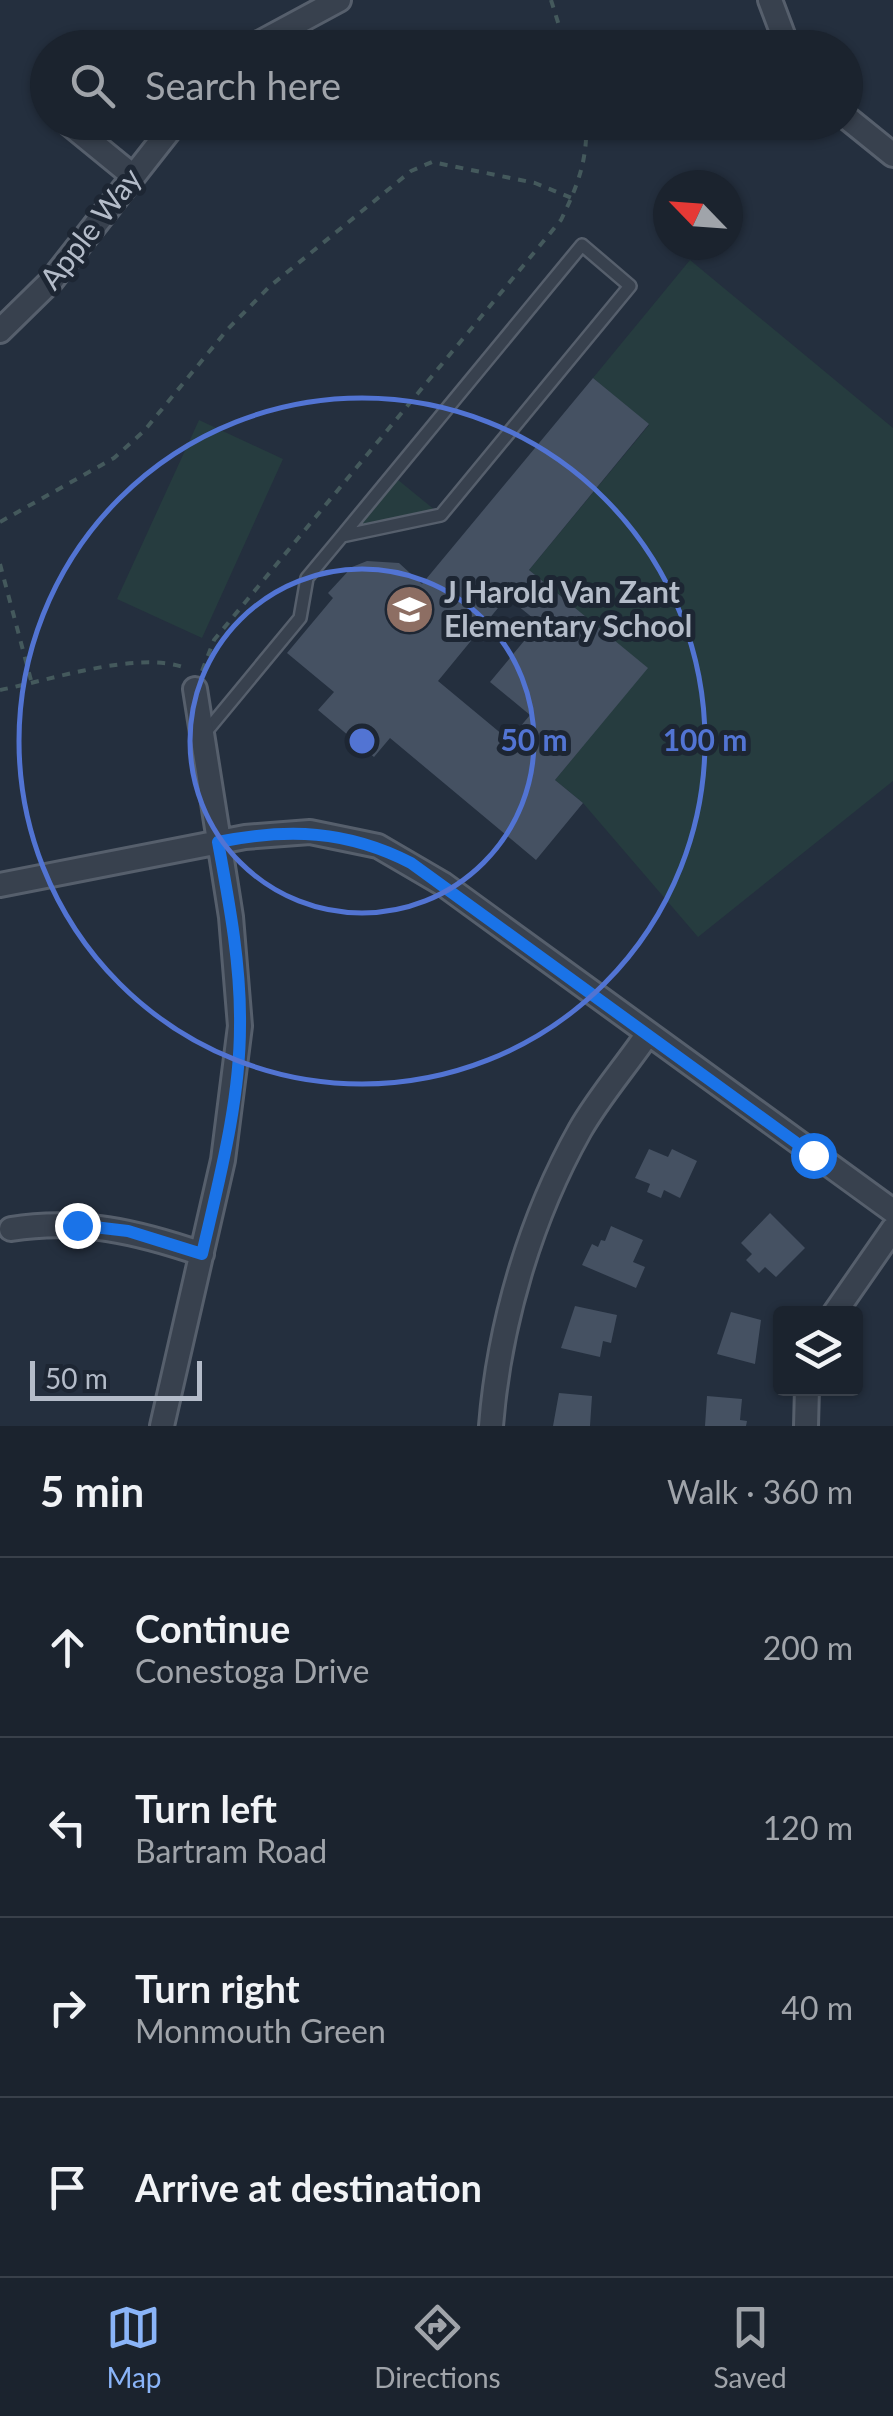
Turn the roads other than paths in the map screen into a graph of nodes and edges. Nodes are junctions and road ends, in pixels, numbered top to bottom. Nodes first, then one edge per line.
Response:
1 (339, 0) edge
2 (770, 0) edge
3 (279, 30) edge
4 (781, 30) edge
5 (863, 131) edge
6 (90, 140) edge
7 (162, 140) edge
8 (893, 155) edge
9 (133, 176) junction
10 (0, 331) edge
11 (342, 536) junction
12 (196, 689) dead end
13 (202, 736) junction
14 (218, 842) junction
15 (0, 885) edge
16 (647, 1036) junction
17 (893, 1211) edge
18 (893, 1229) edge
19 (10, 1230) dead end
20 (202, 1254) junction
21 (840, 1306) edge
22 (806, 1396) edge
23 (162, 1426) edge
24 (491, 1426) edge
25 (806, 1426) edge

1 - 3 street
2 - 4 street
5 - 8 street
6 - 9 street
7 - 9 street, Apple Way
9 - 10 street, Apple Way
11 - 11 lane
11 - 13 lane
12 - 13 street
13 - 14 street
14 - 15 street
14 - 16 street
14 - 20 street
16 - 17 street
16 - 24 street
18 - 21 street
19 - 20 street
20 - 23 street
22 - 25 street

